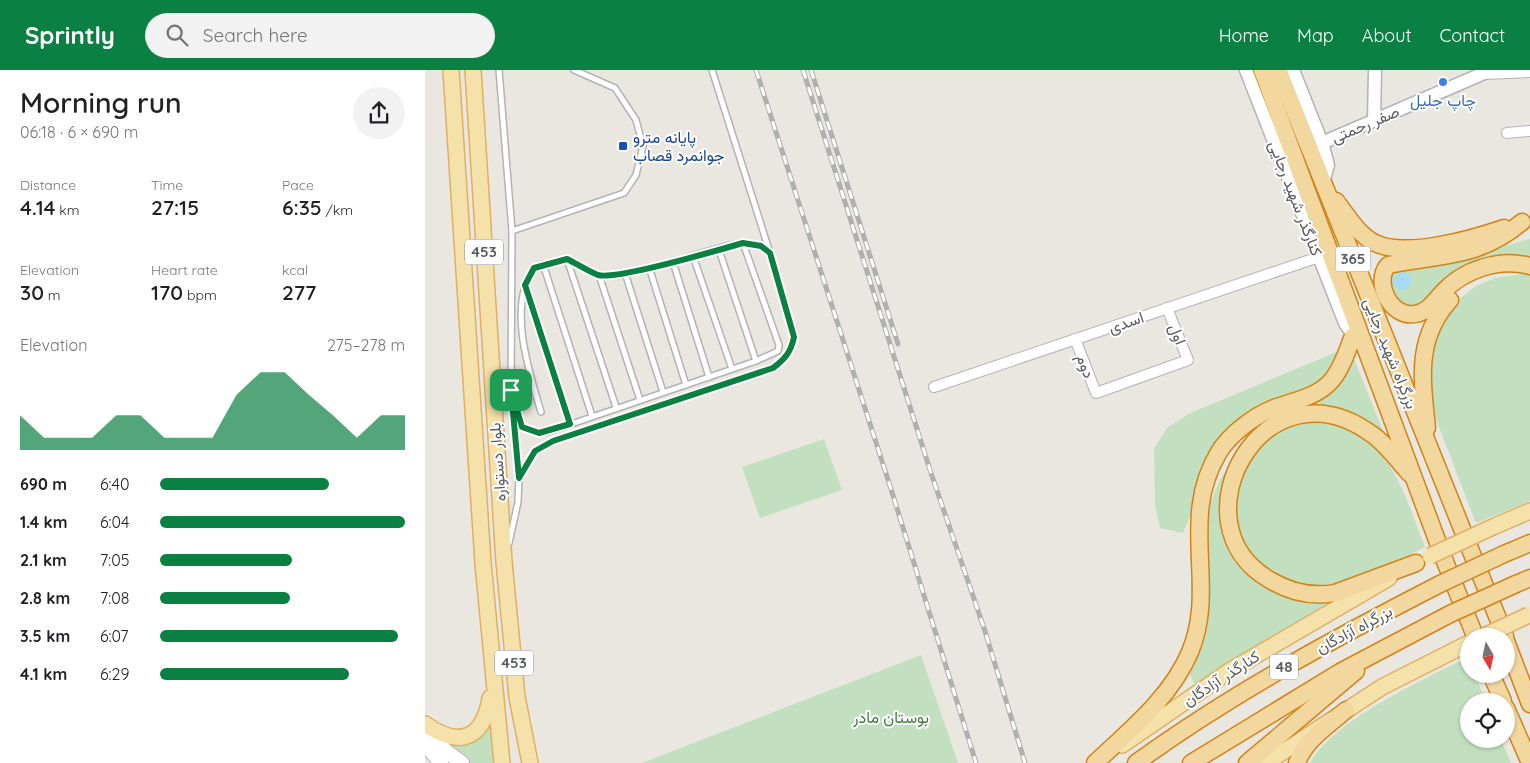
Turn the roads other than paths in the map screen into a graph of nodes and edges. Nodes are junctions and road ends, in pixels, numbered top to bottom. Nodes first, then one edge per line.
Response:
1 (451, 70) edge
2 (473, 70) edge
3 (499, 70) edge
4 (574, 70) edge
5 (712, 70) edge
6 (1246, 70) edge
7 (1262, 70) edge
8 (1278, 70) edge
9 (1293, 70) edge
10 (1375, 70) edge
11 (1487, 72) edge
12 (1530, 72) edge
13 (1374, 121) junction
14 (1530, 131) edge
15 (1507, 133) dead end
16 (1322, 143) junction
17 (1323, 182) junction
18 (1526, 221) edge
19 (511, 231) junction
20 (743, 243) junction
21 (719, 250) junction
22 (770, 253) junction
23 (693, 256) junction
24 (1319, 257) junction
25 (567, 259) junction
26 (673, 262) junction
27 (543, 264) junction
28 (1530, 266) edge
29 (649, 267) junction
30 (625, 273) junction
31 (599, 275) junction
32 (525, 285) junction
33 (1167, 308) junction
34 (1353, 336) junction
35 (1075, 339) junction
36 (1365, 348) junction
37 (756, 361) junction
38 (732, 369) junction
39 (709, 377) junction
40 (686, 385) junction
41 (933, 387) dead end
42 (511, 390) junction
43 (663, 392) junction
44 (1096, 393) joint
45 (640, 400) junction
46 (616, 408) junction
47 (541, 412) dead end
48 (592, 416) junction
49 (570, 424) junction
50 (1429, 447) junction
51 (519, 478) junction
52 (1415, 480) junction
53 (1530, 511) edge
54 (1530, 543) edge
55 (1423, 560) junction
56 (504, 562) junction
57 (1523, 581) edge
58 (1529, 614) edge
59 (1472, 628) edge
60 (1500, 628) edge
61 (1501, 628) edge
62 (1386, 647) junction
63 (1460, 648) edge
64 (1515, 655) edge
65 (1515, 664) edge
66 (494, 677) junction
67 (1530, 680) edge
68 (1530, 704) edge
69 (1346, 710) junction
70 (425, 724) edge
71 (425, 729) edge
72 (1515, 731) edge
73 (425, 744) edge
74 (1526, 759) edge
75 (441, 763) edge
76 (462, 763) edge
77 (502, 763) edge
78 (531, 763) edge
79 (1095, 763) edge
80 (1135, 763) edge
81 (1191, 763) edge
82 (1247, 763) edge
83 (1266, 763) edge
84 (1297, 763) edge

1 - 66 main road, بلوار دستواره / 453
2 - 56 main road, بلوار دستواره / 453
3 - 19 lane
4 - 19 lane
5 - 22 lane
6 - 24 street, کنارگذر شهید رجایی
7 - 36 highway, بزرگراه شهید رجایی / 365
8 - 17 highway, بزرگراه شهید رجایی / 365
9 - 16 street, کنارگذر شهید رجایی
10 - 13 street
11 - 12 street
11 - 13 street, صفر رحمتی
13 - 16 street, صفر رحمتی
14 - 15 street
16 - 17 street, کنارگذر شهید رجایی
17 - 18 highway
17 - 50 highway, بزرگراه شهید رجایی / 365
18 - 28 highway
19 - 42 lane
20 - 21 lane
20 - 22 lane
20 - 37 lane
21 - 23 lane
21 - 37 lane
22 - 51 lane
23 - 26 lane
23 - 38 lane
24 - 33 street, اسدی
24 - 34 street, کنارگذر شهید رجایی
25 - 27 lane
25 - 31 lane
25 - 46 lane
26 - 29 lane
26 - 39 lane
27 - 32 lane
27 - 48 lane
28 - 50 highway
29 - 30 lane
29 - 40 lane
30 - 31 lane
30 - 43 lane
31 - 45 lane
32 - 47 lane
32 - 49 lane
33 - 35 street, اسدی
33 - 44 street, اول
34 - 36 street, کنارگذر شهید رجایی
34 - 79 highway
35 - 41 street, اسدی
35 - 44 street, دوم
36 - 52 highway, بزرگراه شهید رجایی / 365
37 - 38 lane
38 - 39 lane
39 - 40 lane
40 - 43 lane
42 - 49 lane
42 - 51 lane
43 - 45 lane
45 - 46 lane
46 - 48 lane
48 - 49 lane
50 - 61 highway, بزرگراه شهید رجایی / 365
51 - 56 lane
52 - 55 highway
52 - 59 highway, بزرگراه شهید رجایی / 365
53 - 55 main road, bridge
54 - 80 highway, بزرگراه آزادگان / 48, bridge
55 - 79 main road, کنارگذر آزادگان
56 - 78 main road, بلوار دستواره / 453
57 - 62 highway, بزرگراه آزادگان / 48, bridge
58 - 60 main road, bridge
62 - 81 highway, بزرگراه آزادگان / 48
62 - 82 highway
63 - 69 main road
64 - 67 highway
65 - 68 highway, بزرگراه شهید رجایی / 365
66 - 70 main road
66 - 77 main road, بلوار دستواره / 453
69 - 83 main road
69 - 84 highway
71 - 76 main road
72 - 74 highway
73 - 75 main road

